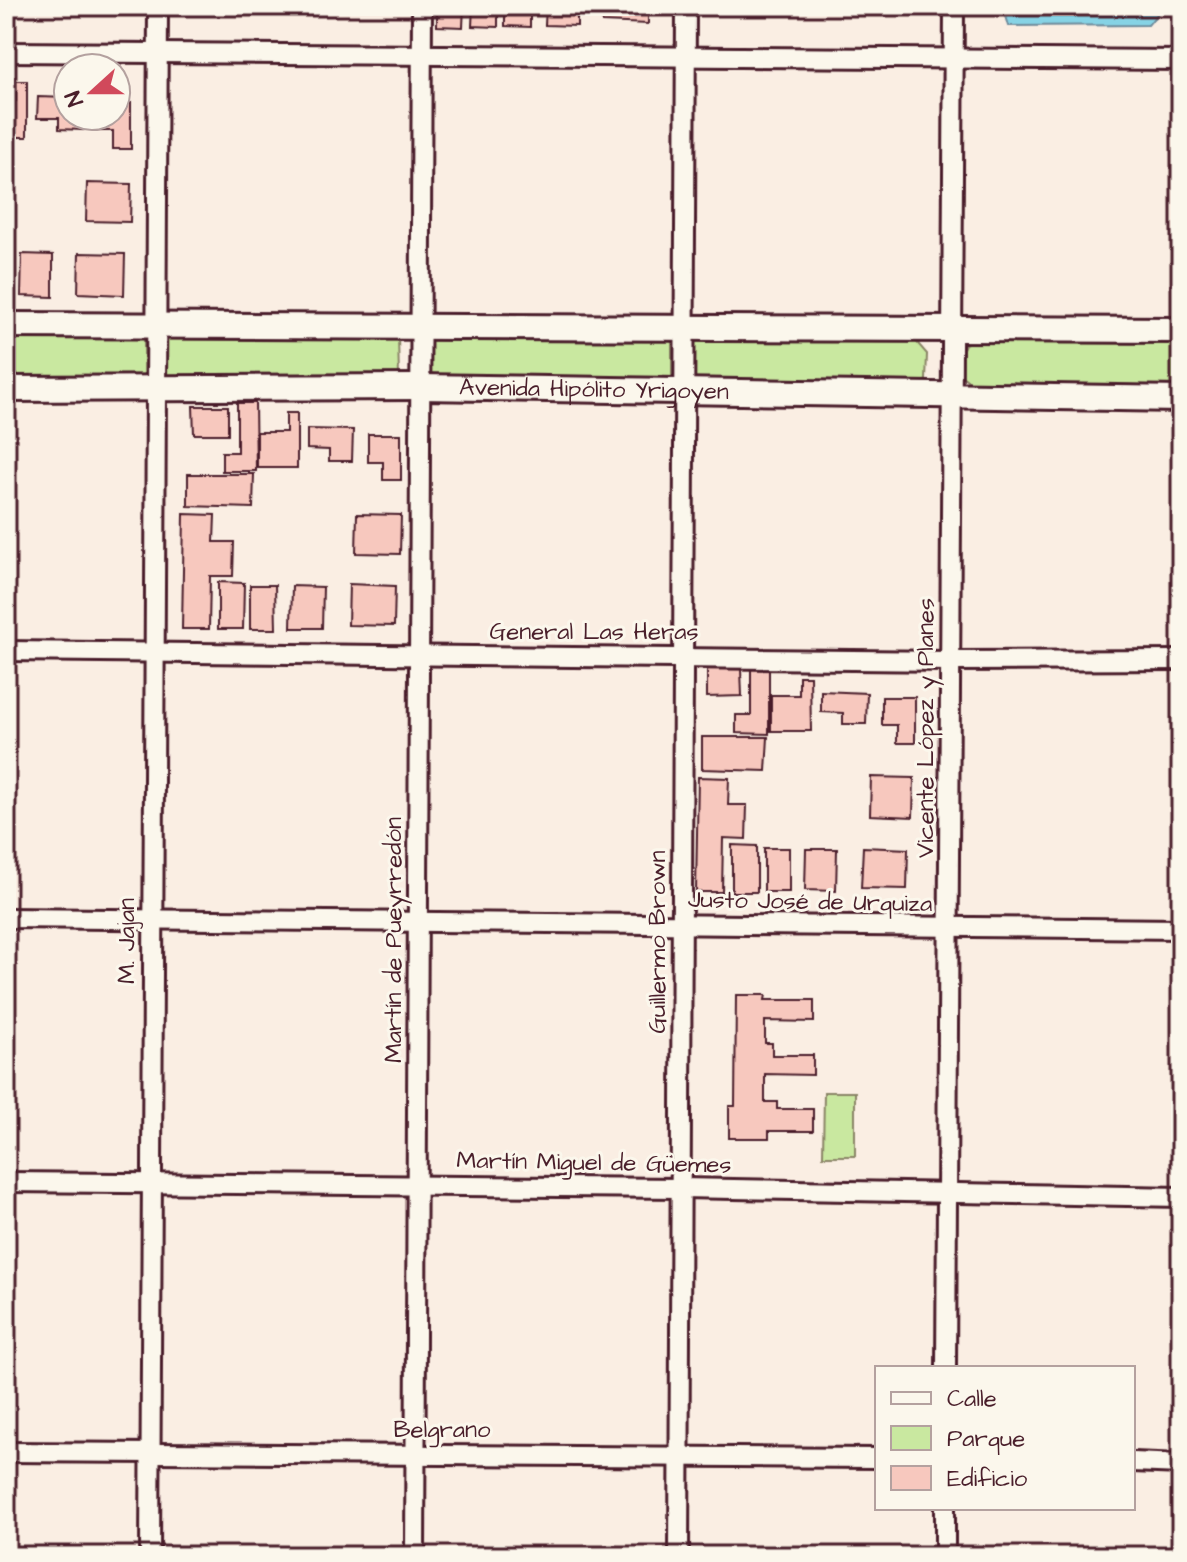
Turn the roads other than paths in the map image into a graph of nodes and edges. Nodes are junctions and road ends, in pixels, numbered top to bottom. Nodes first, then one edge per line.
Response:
1 (158, 6) edge
2 (422, 6) edge
3 (686, 6) edge
4 (954, 6) edge
5 (6, 52) edge
6 (157, 53) junction
7 (422, 57) junction
8 (685, 58) junction
9 (954, 60) junction
10 (1181, 60) edge
11 (6, 325) edge
12 (420, 325) junction
13 (154, 326) junction
14 (684, 329) junction
15 (951, 329) junction
16 (1181, 330) edge
17 (420, 387) junction
18 (6, 389) edge
19 (153, 390) junction
20 (684, 393) junction
21 (951, 397) junction
22 (1181, 399) edge
23 (6, 651) edge
24 (153, 653) junction
25 (419, 655) junction
26 (683, 657) junction
27 (1181, 660) edge
28 (951, 661) junction
29 (6, 918) edge
30 (152, 919) junction
31 (418, 921) junction
32 (682, 923) junction
33 (949, 929) junction
34 (1181, 929) edge
35 (6, 1182) edge
36 (151, 1183) junction
37 (416, 1185) junction
38 (681, 1188) junction
39 (947, 1193) junction
40 (1181, 1197) edge
41 (946, 1366) edge
42 (6, 1452) edge
43 (415, 1453) junction
44 (150, 1454) junction
45 (679, 1457) junction
46 (875, 1458) edge
47 (1135, 1462) edge
48 (1181, 1464) edge
49 (945, 1510) edge
50 (150, 1556) edge
51 (415, 1556) edge
52 (679, 1556) edge
53 (945, 1556) edge

1 - 6 street, M. Jajan
2 - 7 street, Martín de Pueyrredón
3 - 8 street, Guillermo Brown
4 - 9 street, Vicente López y Planes
5 - 6 street
6 - 7 street
6 - 13 street, M. Jajan
7 - 8 street
7 - 12 street, Martín de Pueyrredón
8 - 9 street
8 - 14 street, Guillermo Brown
9 - 10 street
9 - 15 street, Vicente López y Planes
11 - 13 main road
12 - 13 main road
12 - 14 main road
12 - 17 street, Martín de Pueyrredón
13 - 19 street, M. Jajan
14 - 15 main road
14 - 20 street, Guillermo Brown
15 - 16 main road
15 - 21 street, Vicente López y Planes
17 - 19 main road, Avenida Hipólito Yrigoyen
17 - 20 main road, Avenida Hipólito Yrigoyen
17 - 25 street, Martín de Pueyrredón
18 - 19 main road, Avenida Hipólito Yrigoyen
19 - 24 street, M. Jajan
20 - 21 main road, Avenida Hipólito Yrigoyen
20 - 26 street, Guillermo Brown
21 - 22 main road, Avenida Hipólito Yrigoyen
21 - 28 street, Vicente López y Planes
23 - 24 street, General Las Heras
24 - 25 street, General Las Heras
24 - 30 street, M. Jajan
25 - 26 street, General Las Heras
25 - 31 street, Martín de Pueyrredón
26 - 28 street, General Las Heras
26 - 32 street, Guillermo Brown
27 - 28 street, General Las Heras
28 - 33 street, Vicente López y Planes
29 - 30 street, Justo José de Urquiza
30 - 31 street, Justo José de Urquiza
30 - 36 street, M. Jajan
31 - 32 street, Justo José de Urquiza
31 - 37 street, Martín de Pueyrredón
32 - 33 street, Justo José de Urquiza
32 - 38 street, Guillermo Brown
33 - 34 street, Justo José de Urquiza
33 - 39 street, Vicente López y Planes
35 - 36 street, Martín Miguel de Güemes
36 - 37 street, Martín Miguel de Güemes
36 - 44 street, M. Jajan
37 - 38 street, Martín Miguel de Güemes
37 - 43 street, Martín de Pueyrredón
38 - 39 street, Martín Miguel de Güemes
38 - 45 street, Guillermo Brown
39 - 40 street, Martín Miguel de Güemes
39 - 41 street, Vicente López y Planes
42 - 44 street, Belgrano
43 - 44 street, Belgrano
43 - 45 street, Belgrano
43 - 51 street, Martín de Pueyrredón
44 - 50 street, M. Jajan
45 - 46 street, Belgrano
45 - 52 street, Guillermo Brown
47 - 48 street
49 - 53 street

